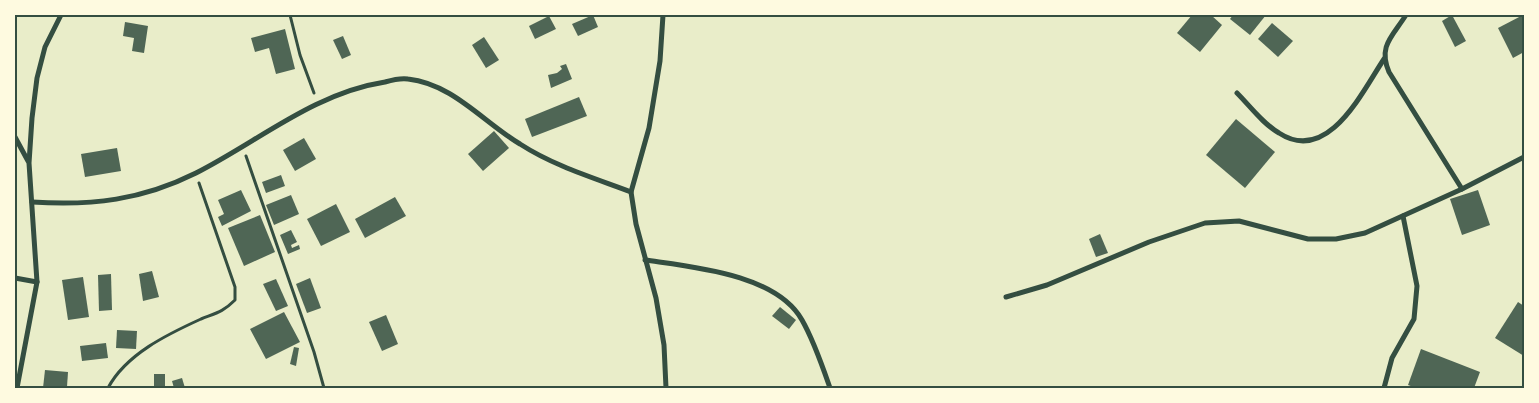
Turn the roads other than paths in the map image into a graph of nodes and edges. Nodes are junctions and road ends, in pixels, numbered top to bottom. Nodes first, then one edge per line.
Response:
1 (61, 15) edge
2 (663, 15) edge
3 (1406, 15) edge
4 (1384, 59) junction
5 (1237, 93) dead end
6 (15, 138) edge
7 (1524, 157) edge
8 (29, 163) junction
9 (1462, 189) junction
10 (631, 192) junction
11 (32, 202) junction
12 (1403, 216) junction
13 (646, 260) junction
14 (15, 278) edge
15 (37, 282) junction
16 (1006, 297) dead end
17 (17, 388) edge
18 (666, 388) edge
19 (830, 388) edge
20 (1384, 388) edge

1 - 8 street
2 - 10 street
3 - 4 street
4 - 5 street
4 - 9 street
6 - 8 street
7 - 9 street
8 - 11 street
9 - 12 street
10 - 11 street
10 - 13 street
11 - 15 street
12 - 16 street
12 - 20 street
13 - 18 street
13 - 19 street
14 - 15 street
15 - 17 street

